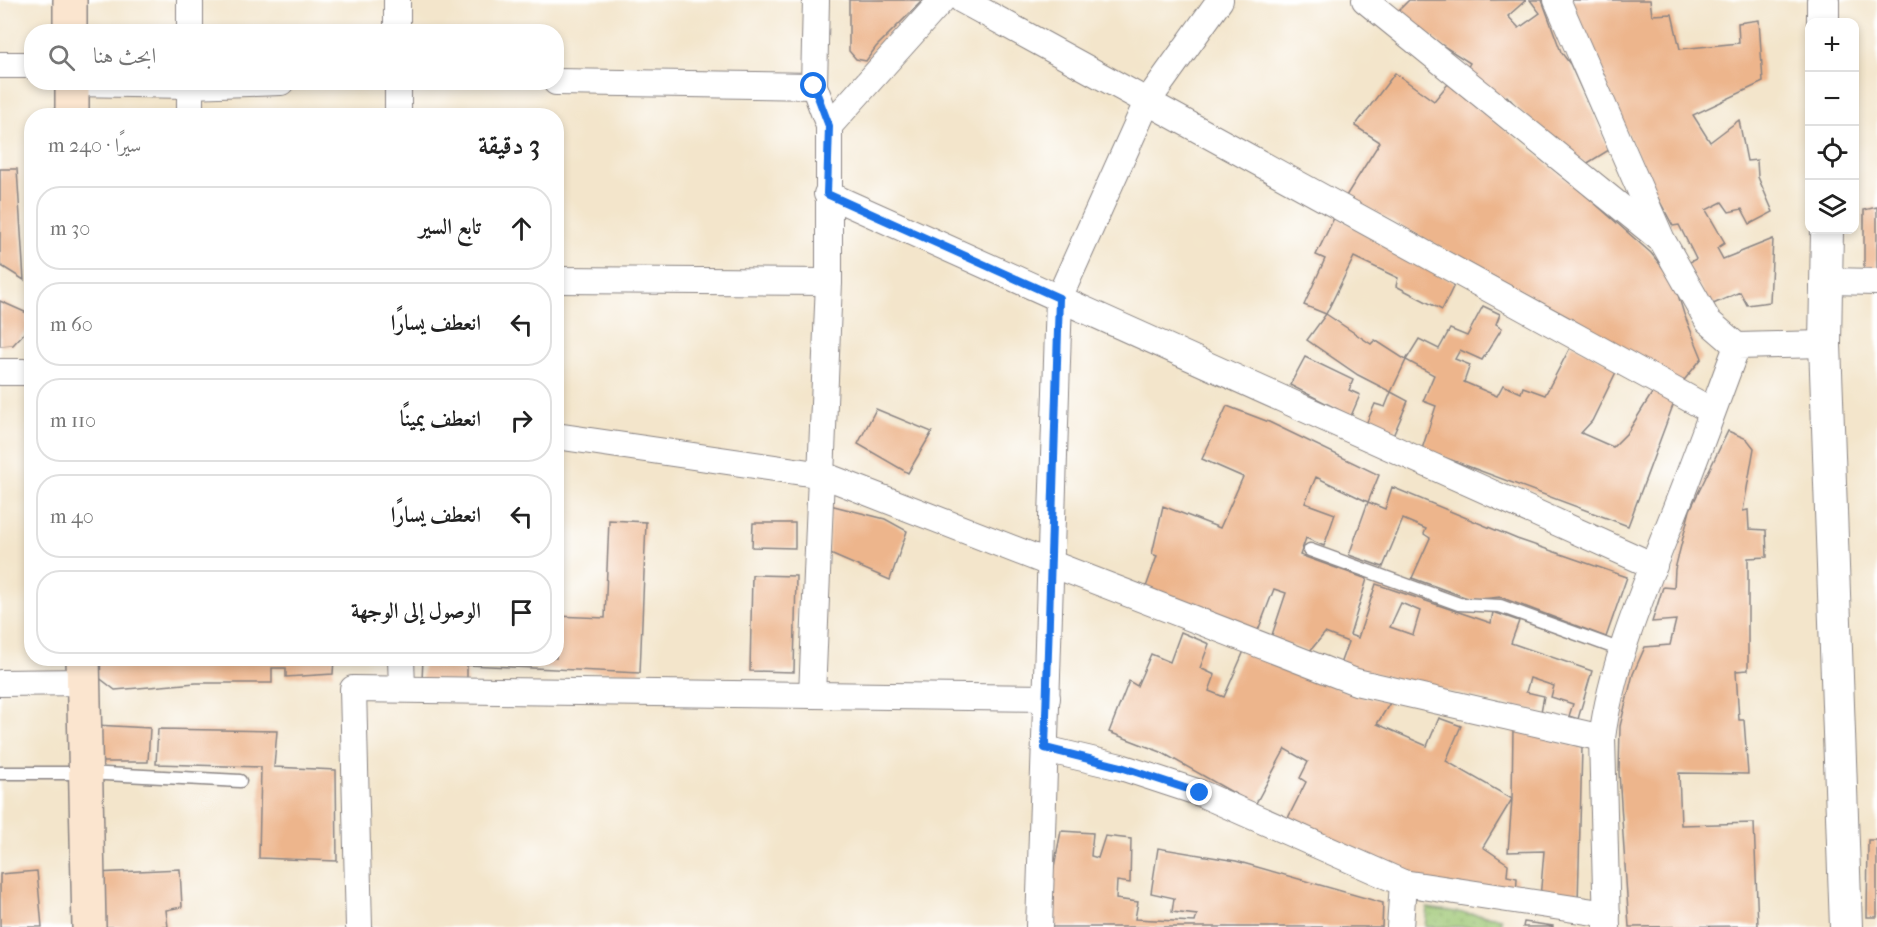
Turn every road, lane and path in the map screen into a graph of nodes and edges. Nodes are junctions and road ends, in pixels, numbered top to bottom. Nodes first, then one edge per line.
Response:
1 (70, 0) edge
2 (190, 0) edge
3 (397, 0) edge
4 (816, 0) edge
5 (942, 0) edge
6 (962, 0) edge
7 (1220, 0) edge
8 (1365, 0) edge
9 (1557, 0) edge
10 (1823, 0) edge
11 (1823, 18) edge
12 (70, 24) edge
13 (190, 24) edge
14 (398, 24) edge
15 (0, 65) edge
16 (24, 65) edge
17 (564, 81) edge
18 (814, 86) junction
19 (72, 90) edge
20 (190, 90) edge
21 (398, 90) edge
22 (1147, 102) junction
23 (72, 108) edge
24 (190, 108) edge
25 (398, 108) edge
26 (829, 126) junction
27 (827, 194) junction
28 (1827, 234) edge
29 (1662, 240) junction
30 (564, 280) edge
31 (1828, 281) junction
32 (828, 282) junction
33 (1877, 282) edge
34 (1059, 298) junction
35 (1825, 344) junction
36 (1737, 346) junction
37 (0, 372) edge
38 (24, 372) edge
39 (1712, 411) junction
40 (564, 437) edge
41 (823, 476) junction
42 (1310, 550) dead end
43 (1052, 566) junction
44 (1654, 566) junction
45 (1624, 651) junction
46 (401, 666) edge
47 (83, 670) edge
48 (0, 683) edge
49 (402, 689) junction
50 (812, 695) junction
51 (1047, 698) junction
52 (1602, 738) junction
53 (1045, 748) junction
54 (0, 773) edge
55 (86, 773) junction
56 (240, 781) dead end
57 (1403, 882) junction
58 (1607, 920) edge
59 (89, 927) edge
60 (359, 927) edge
61 (1039, 927) edge
62 (1400, 927) edge
63 (1846, 927) edge

1 - 12 main road
2 - 13 street
3 - 14 street
4 - 18 street
5 - 26 street
6 - 22 street
7 - 22 street
8 - 29 street
9 - 29 street
10 - 11 street
15 - 16 street
17 - 18 street
18 - 26 street
19 - 23 main road
20 - 24 street
21 - 25 street
22 - 34 street
22 - 39 street
26 - 27 street
27 - 32 street
27 - 34 street
28 - 31 street
29 - 36 street
30 - 32 street
31 - 33 street
31 - 35 street
32 - 41 street
34 - 43 street
34 - 44 street
35 - 36 street
35 - 63 street
36 - 39 street
37 - 38 street
39 - 44 street
40 - 41 street
41 - 43 street
41 - 50 street
42 - 45 lane
43 - 51 street
43 - 52 street
44 - 45 street
45 - 52 street
46 - 49 street
47 - 48 street
47 - 55 main road
49 - 50 street
49 - 60 street
50 - 51 street
51 - 53 street
52 - 58 street
53 - 57 street
53 - 61 street
54 - 55 lane
55 - 56 lane
55 - 59 main road
57 - 58 street
57 - 62 street

